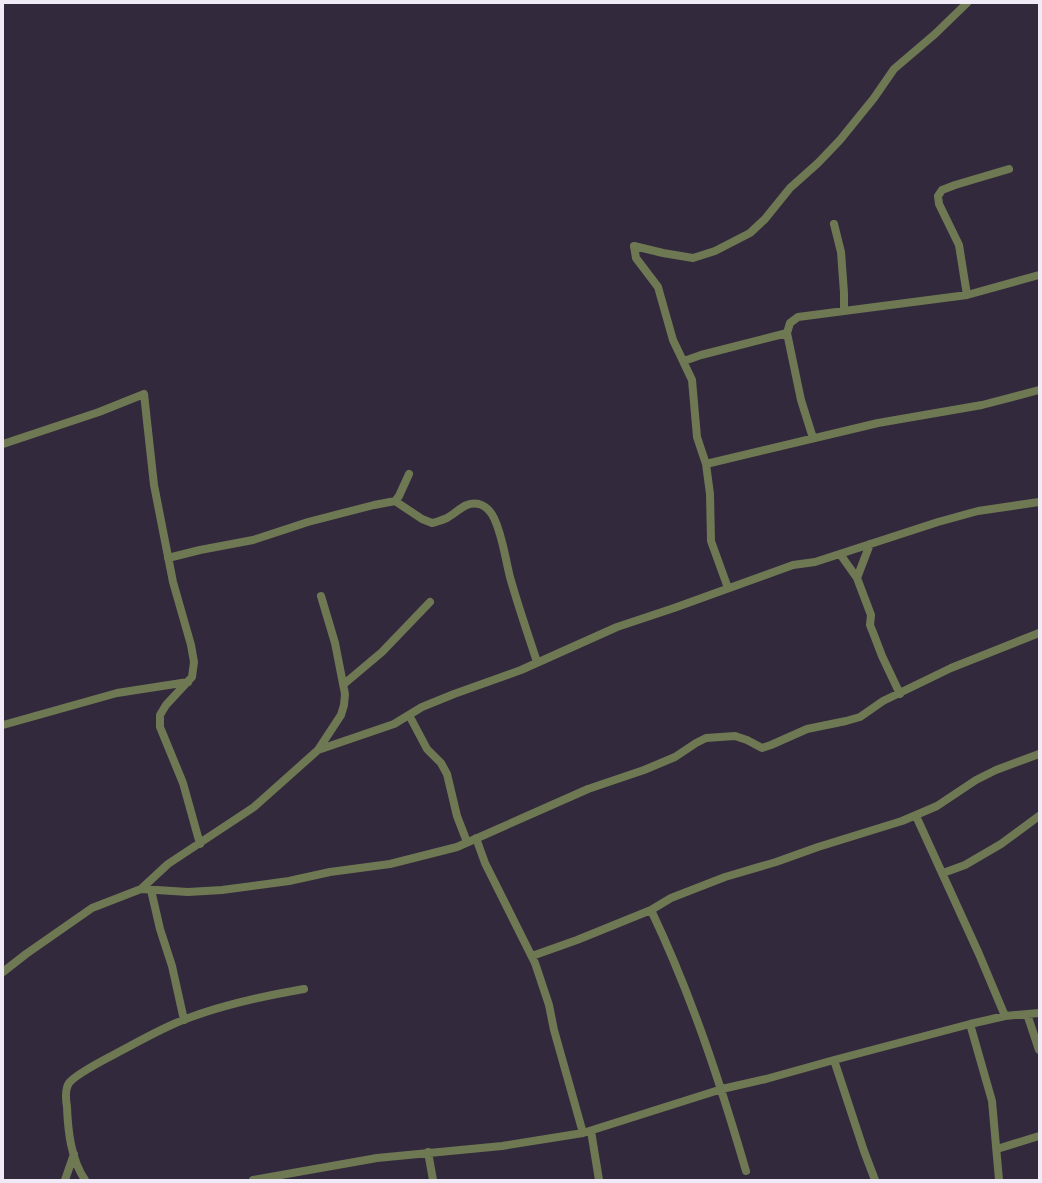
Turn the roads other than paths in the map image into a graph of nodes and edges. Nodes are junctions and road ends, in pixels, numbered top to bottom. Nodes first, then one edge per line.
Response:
1 (968, 3) edge
2 (1009, 170) dead end
3 (834, 224) dead end
4 (1039, 276) edge
5 (967, 295) junction
6 (844, 311) junction
7 (787, 333) junction
8 (684, 361) junction
9 (1039, 390) edge
10 (812, 438) junction
11 (3, 444) edge
12 (706, 464) junction
13 (409, 474) dead end
14 (395, 501) junction
15 (1039, 502) edge
16 (870, 544) junction
17 (840, 554) junction
18 (168, 558) junction
19 (857, 578) junction
20 (728, 588) junction
21 (321, 596) dead end
22 (430, 602) dead end
23 (1039, 633) edge
24 (537, 662) junction
25 (188, 682) junction
26 (344, 684) junction
27 (900, 694) junction
28 (409, 715) junction
29 (3, 725) edge
30 (318, 750) junction
31 (1039, 754) edge
32 (916, 816) junction
33 (1039, 816) edge
34 (476, 838) junction
35 (467, 842) junction
36 (200, 844) junction
37 (943, 873) junction
38 (141, 889) junction
39 (151, 890) junction
40 (651, 910) junction
41 (532, 956) junction
42 (3, 972) edge
43 (304, 989) dead end
44 (1039, 1013) edge
45 (1028, 1014) junction
46 (1005, 1016) junction
47 (184, 1020) junction
48 (970, 1024) junction
49 (1039, 1050) edge
50 (834, 1060) junction
51 (722, 1089) junction
52 (587, 1132) junction
53 (1039, 1136) edge
54 (997, 1149) junction
55 (428, 1152) junction
56 (74, 1154) junction
57 (746, 1171) dead end
58 (65, 1180) edge
59 (85, 1180) edge
60 (253, 1180) edge
61 (433, 1180) edge
62 (599, 1180) edge
63 (875, 1180) edge
64 (999, 1180) edge

1 - 8 street
2 - 5 street
3 - 6 street
4 - 5 street
5 - 6 street
6 - 7 street
7 - 8 street
7 - 10 street
8 - 12 street
9 - 10 street
10 - 12 street
11 - 18 street
12 - 20 street
13 - 14 street
14 - 18 street
14 - 24 street
15 - 16 street
16 - 17 street
16 - 19 street
17 - 19 street
17 - 20 street
18 - 25 street
19 - 27 street
20 - 24 street
21 - 26 street
22 - 26 street
23 - 27 street
24 - 28 street
25 - 29 street
25 - 36 street
26 - 30 street
27 - 34 street
28 - 30 street
28 - 35 street
30 - 36 street
31 - 32 street
32 - 37 street
32 - 40 street
33 - 37 street
34 - 35 street
34 - 41 street
35 - 39 street
36 - 38 street
37 - 46 street
38 - 39 street
38 - 42 street
39 - 47 street
40 - 41 street
40 - 51 street
41 - 52 street
43 - 47 street
44 - 45 street
45 - 46 street
45 - 49 street
46 - 48 street
47 - 56 street
48 - 50 street
48 - 54 street
50 - 51 street
50 - 63 street
51 - 52 street
51 - 57 street
52 - 55 street
52 - 62 street
53 - 54 street
54 - 64 street
55 - 60 street
55 - 61 street
56 - 58 street
56 - 59 street

